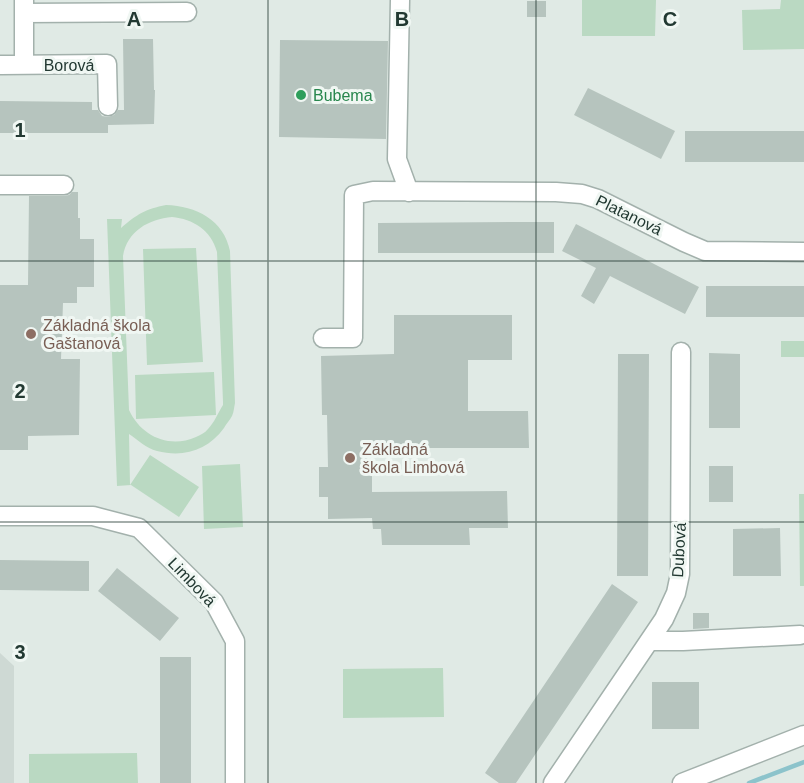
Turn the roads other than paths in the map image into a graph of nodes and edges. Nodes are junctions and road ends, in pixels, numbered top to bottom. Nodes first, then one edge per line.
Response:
1 (400, 0) edge
2 (24, 7) edge
3 (187, 12) dead end
4 (0, 65) edge
5 (24, 65) junction
6 (108, 106) dead end
7 (0, 185) edge
8 (64, 185) dead end
9 (409, 192) junction
10 (804, 252) edge
11 (323, 338) dead end
12 (681, 352) dead end
13 (0, 516) edge
14 (800, 635) dead end
15 (649, 641) junction
16 (804, 735) edge
17 (235, 783) edge
18 (553, 783) edge
19 (682, 783) edge

1 - 9 street
2 - 3 street
2 - 5 street, Borová
4 - 5 street, Borová
5 - 6 street, Borová
7 - 8 street
9 - 10 street, Platanová
9 - 11 street, Platanová
12 - 15 street, Dubová
13 - 17 street, Limbová
14 - 15 street
15 - 18 street, Dubová
16 - 19 street

